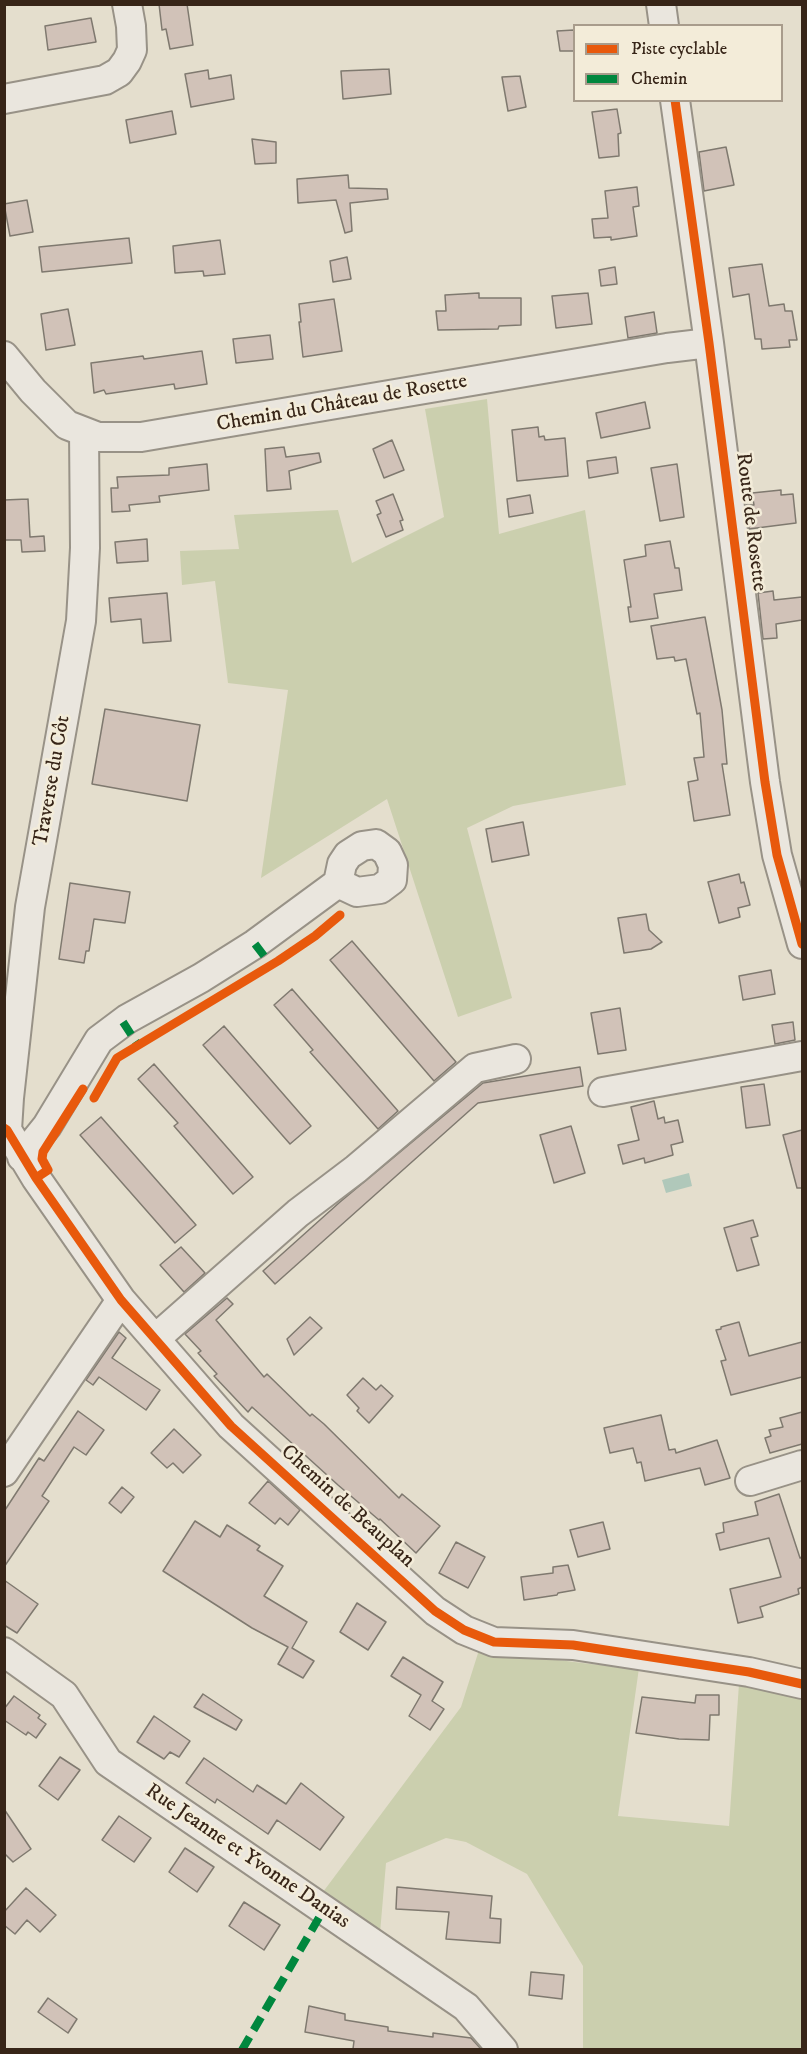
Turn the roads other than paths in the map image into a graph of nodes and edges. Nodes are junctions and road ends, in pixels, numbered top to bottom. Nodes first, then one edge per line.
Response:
1 (127, 4) edge
2 (661, 4) edge
3 (664, 24) edge
4 (4, 99) edge
5 (675, 102) edge
6 (709, 343) junction
7 (4, 356) edge
8 (84, 432) junction
9 (338, 882) dead end
10 (802, 944) edge
11 (802, 1056) edge
12 (516, 1059) dead end
13 (603, 1092) dead end
14 (6, 1129) edge
15 (22, 1157) junction
16 (120, 1300) junction
17 (155, 1339) junction
18 (802, 1465) edge
19 (4, 1472) edge
20 (750, 1481) dead end
21 (4, 1652) edge
22 (802, 1684) edge
23 (503, 2049) edge

1 - 4 street
2 - 3 street
5 - 6 street, Route de Rosette
6 - 8 street, Chemin du Château de Rosette
6 - 10 street, Route de Rosette
7 - 8 street, Chemin du Château de Rosette
8 - 14 street, Traverse du Côt
9 - 15 street
11 - 13 street
12 - 17 street
14 - 15 street, Chemin de Beauplan
15 - 16 street, Chemin de Beauplan
16 - 17 street, Chemin de Beauplan
16 - 19 street
17 - 22 street, Chemin de Beauplan
18 - 20 street
21 - 23 street, Rue Jeanne et Yvonne Danias

